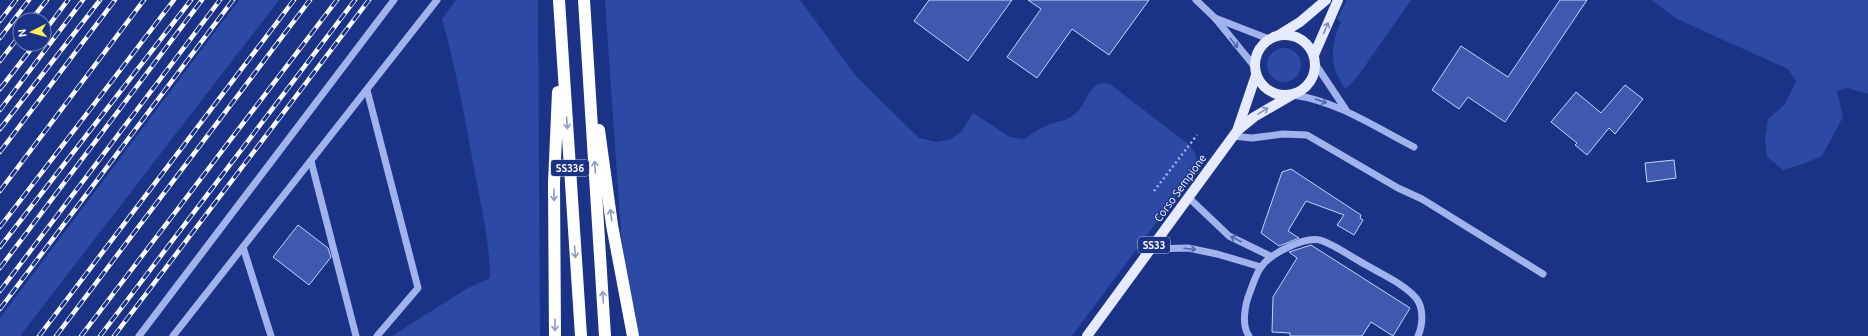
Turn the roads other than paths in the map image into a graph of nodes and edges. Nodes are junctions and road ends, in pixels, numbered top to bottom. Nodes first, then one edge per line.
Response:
1 (394, 0) edge
2 (438, 0) edge
3 (559, 0) edge
4 (584, 0) edge
5 (1196, 0) edge
6 (1326, 0) edge
7 (1338, 0) edge
8 (1215, 18) junction
9 (586, 28) junction
10 (561, 31) junction
11 (1279, 35) junction
12 (1269, 39) junction
13 (1315, 60) junction
14 (1256, 71) junction
15 (367, 90) junction
16 (1293, 95) junction
17 (1348, 112) junction
18 (1235, 134) junction
19 (1414, 147) dead end
20 (311, 161) junction
21 (1188, 197) junction
22 (243, 247) junction
23 (1151, 249) junction
24 (1270, 256) junction
25 (1261, 267) junction
26 (1542, 274) dead end
27 (181, 333) edge
28 (139, 336) edge
29 (174, 336) edge
30 (271, 336) edge
31 (356, 336) edge
32 (377, 336) edge
33 (555, 336) edge
34 (581, 336) edge
35 (605, 336) edge
36 (633, 336) edge
37 (1087, 336) edge
38 (1249, 336) edge
39 (1418, 336) edge

1 - 28 street
2 - 15 street
3 - 10 highway, SS336
4 - 9 highway, SS336
5 - 8 street
6 - 11 main road
13 -> 7 main road, SS33
8 - 12 street
8 -> 14 street
35 -> 9 highway, SS336
36 -> 9 highway
10 -> 33 highway
10 -> 34 highway, SS336
11 - 12 main road
11 - 13 main road
12 - 14 main road, SS33
13 - 16 main road, SS33
13 - 17 street
14 - 16 main road
14 - 18 main road, Corso Sempione / SS33
15 - 20 street
15 - 32 street
16 -> 17 street
18 -> 16 main road, Corso Sempione / SS33
17 - 19 street
18 - 21 main road, Corso Sempione / SS33
18 - 26 street
20 - 22 street
20 - 31 street
21 - 23 main road, Corso Sempione / SS33
24 -> 21 street
22 - 27 street
22 - 30 street
23 -> 25 street
23 - 37 main road, Corso Sempione / SS33
24 - 25 street
24 - 39 street
25 - 38 street
27 - 29 street

